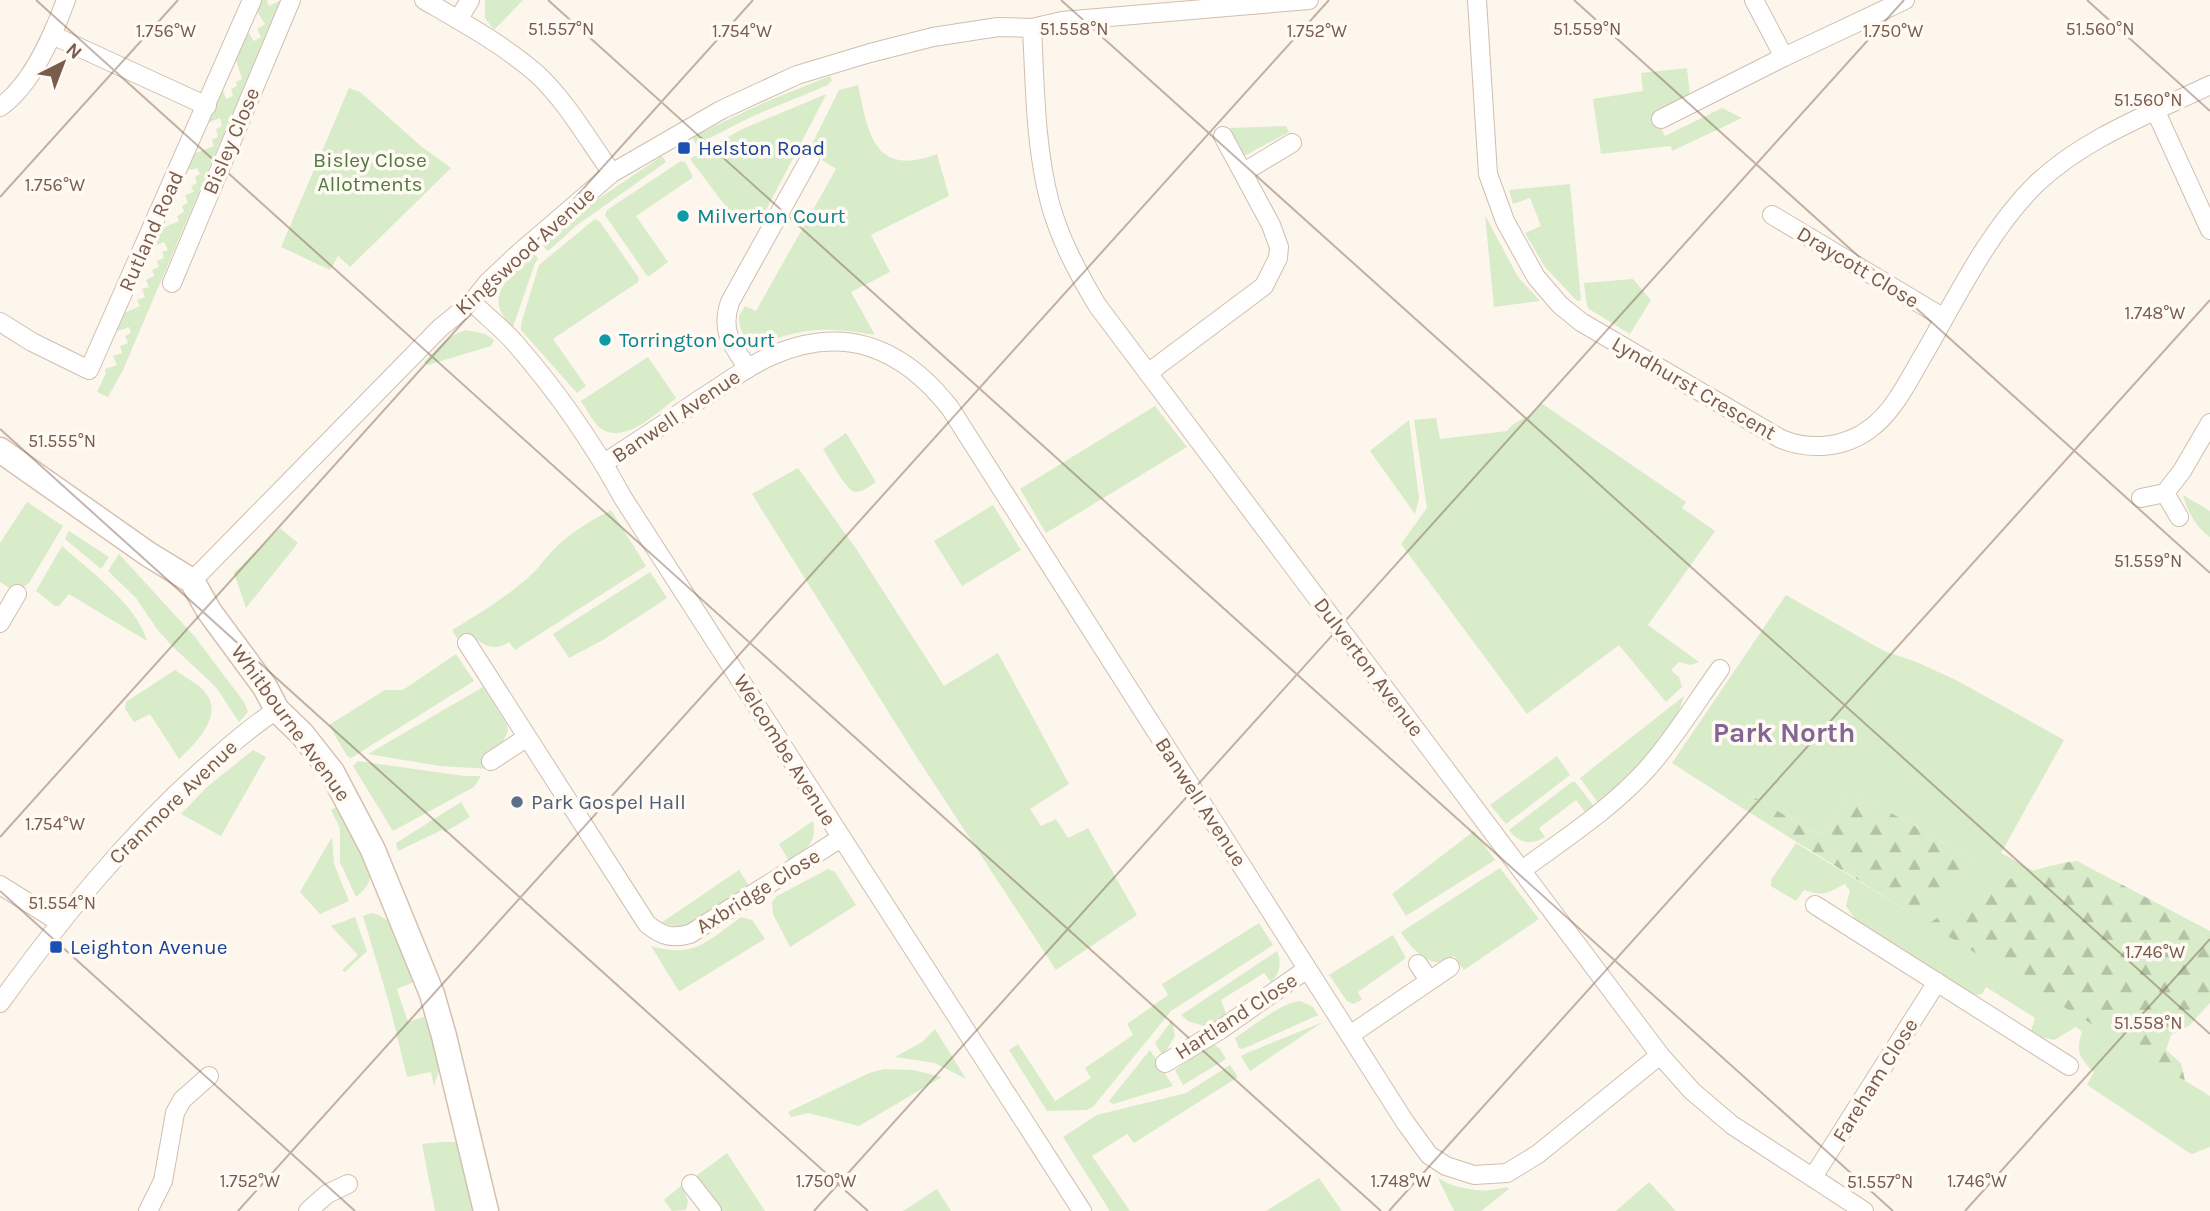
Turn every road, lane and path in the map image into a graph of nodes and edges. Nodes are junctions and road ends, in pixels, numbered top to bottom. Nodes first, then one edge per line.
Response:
1 (66, 0) edge
2 (252, 0) edge
3 (291, 0) edge
4 (424, 0) edge
5 (470, 0) edge
6 (1309, 0) edge
7 (1477, 0) edge
8 (1754, 0) edge
9 (1905, 0) edge
10 (1190, 5) edge
11 (458, 20) junction
12 (1032, 27) junction
13 (52, 35) junction
14 (1784, 57) junction
15 (2210, 85) edge
16 (207, 106) junction
17 (0, 107) edge
18 (2156, 111) junction
19 (1661, 119) dead end
20 (1223, 136) dead end
21 (1292, 143) dead end
22 (810, 158) dead end
23 (1244, 172) junction
24 (612, 173) junction
25 (1772, 215) dead end
26 (2210, 230) edge
27 (172, 283) dead end
28 (472, 302) junction
29 (1944, 318) junction
30 (0, 322) edge
31 (748, 368) junction
32 (1148, 373) junction
33 (2210, 423) edge
34 (0, 450) edge
35 (604, 463) junction
36 (2165, 493) junction
37 (2141, 498) dead end
38 (2179, 517) dead end
39 (192, 581) junction
40 (17, 594) dead end
41 (0, 623) edge
42 (467, 643) dead end
43 (1720, 669) dead end
44 (277, 710) junction
45 (526, 738) junction
46 (491, 761) dead end
47 (841, 838) junction
48 (1522, 870) junction
49 (0, 885) edge
50 (1815, 905) dead end
51 (59, 922) junction
52 (1418, 964) dead end
53 (1450, 967) dead end
54 (1307, 969) junction
55 (1429, 980) junction
56 (1937, 982) junction
57 (0, 1003) edge
58 (1350, 1035) junction
59 (1660, 1055) junction
60 (1165, 1063) dead end
61 (2069, 1066) dead end
62 (209, 1076) dead end
63 (1813, 1177) junction
64 (348, 1184) dead end
65 (691, 1184) dead end
66 (709, 1210) edge
67 (148, 1211) edge
68 (307, 1211) edge
69 (485, 1211) edge
70 (1082, 1211) edge
71 (1864, 1211) edge

1 - 13 street
2 - 16 street, Rutland Road
3 - 27 street, Bisley Close
4 - 11 street
5 - 11 street
6 - 10 street, Kingswood Avenue
7 - 29 street, Lyndhurst Crescent
8 - 14 street
9 - 14 street
10 - 12 street, Kingswood Avenue
11 - 24 street
12 - 24 street, Kingswood Avenue
12 - 32 street, Dulverton Avenue
13 - 16 street
13 - 17 street
14 - 19 street
15 - 18 street, Lyndhurst Crescent
16 - 30 street, Rutland Road
18 - 26 street
18 - 29 street, Lyndhurst Crescent
20 - 23 street
21 - 23 street
22 - 31 street, Banwell Avenue
23 - 32 street
24 - 28 street, Kingswood Avenue
25 - 29 street, Draycott Close
28 - 35 street, Welcombe Avenue
28 - 39 street, Kingswood Avenue
31 - 35 street, Banwell Avenue
31 - 54 street, Banwell Avenue
32 - 48 street, Dulverton Avenue
33 - 36 street
34 - 39 street, Whitbourne Avenue
35 - 47 street, Welcombe Avenue
36 - 37 street
36 - 38 street
39 - 44 street, Whitbourne Avenue
40 - 41 street
42 - 45 street, Axbridge Close
43 - 48 street
44 - 51 street, Cranmore Avenue
44 - 69 street, Whitbourne Avenue
45 - 46 street
45 - 47 street, Axbridge Close
47 - 70 street, Welcombe Avenue
48 - 59 street, Dulverton Avenue
49 - 51 street
50 - 56 street
51 - 57 street, Cranmore Avenue
52 - 55 street
53 - 55 street
54 - 58 street, Banwell Avenue
54 - 60 street, Hartland Close
55 - 58 street
56 - 61 street
56 - 63 street, Fareham Close
58 - 59 street, Banwell Avenue
59 - 63 street, Dulverton Avenue
62 - 67 street
63 - 71 street, Dulverton Avenue
64 - 68 street
65 - 66 street

